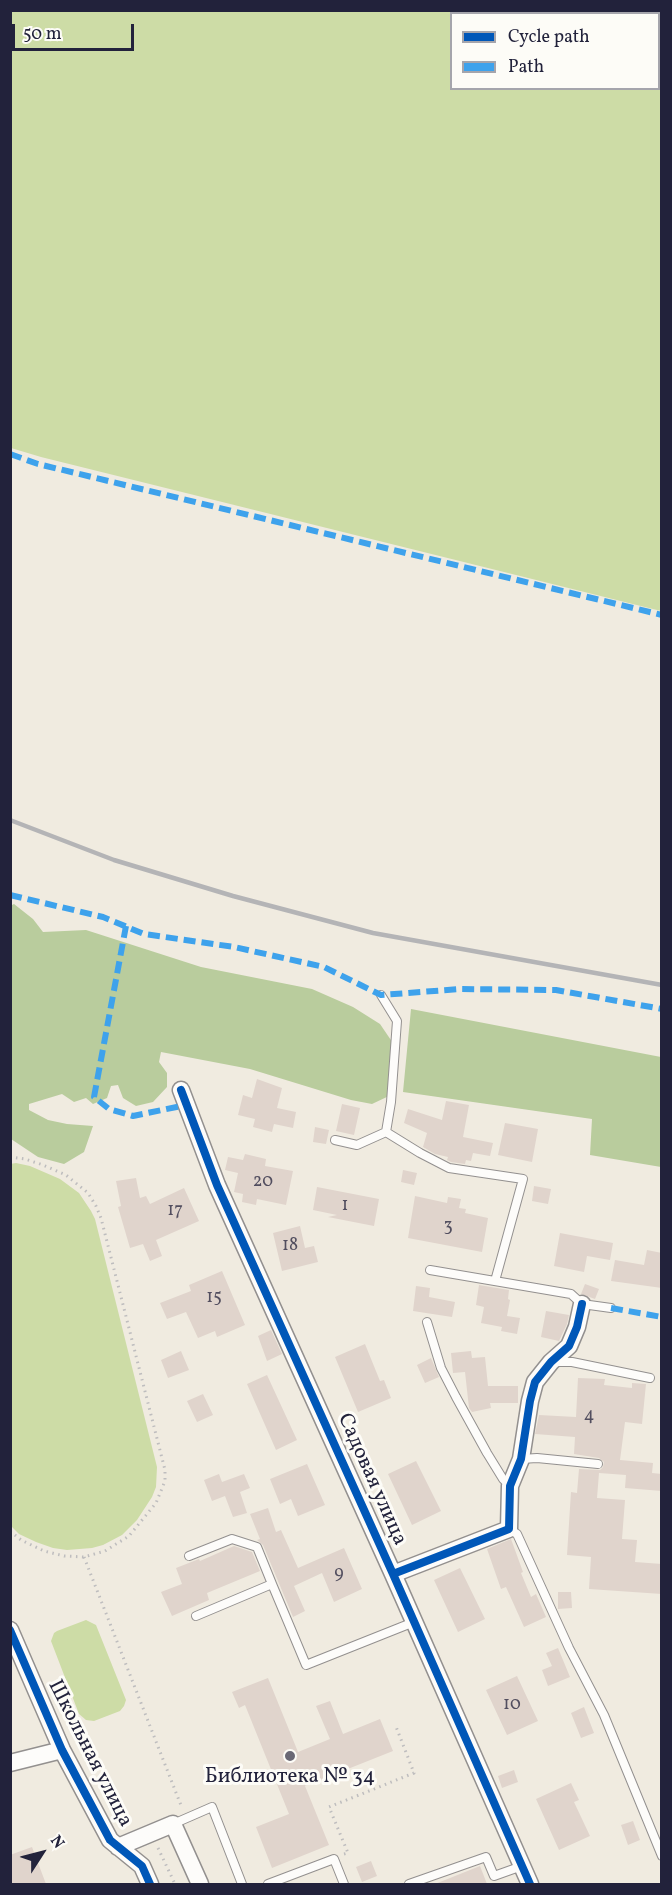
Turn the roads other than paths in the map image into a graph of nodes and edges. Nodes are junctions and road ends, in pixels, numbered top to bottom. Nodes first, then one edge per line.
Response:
1 (381, 995) dead end
2 (181, 1090) dead end
3 (386, 1132) junction
4 (336, 1140) dead end
5 (430, 1270) dead end
6 (495, 1281) junction
7 (582, 1304) junction
8 (612, 1308) dead end
9 (427, 1322) dead end
10 (552, 1362) junction
11 (650, 1378) dead end
12 (521, 1459) junction
13 (598, 1464) dead end
14 (510, 1486) junction
15 (509, 1529) junction
16 (189, 1556) dead end
17 (393, 1574) junction
18 (272, 1584) junction
19 (196, 1616) dead end
20 (414, 1622) junction
21 (10, 1630) edge
22 (62, 1749) junction
23 (10, 1763) edge
24 (180, 1821) junction
25 (118, 1847) junction
26 (662, 1856) edge
27 (522, 1866) junction
28 (150, 1884) edge
29 (200, 1884) edge
30 (242, 1884) edge
31 (268, 1884) edge
32 (344, 1884) edge
33 (409, 1884) edge
34 (530, 1884) edge

1 - 3 lane
2 - 17 street, Садовая улица
3 - 4 lane
3 - 6 lane
5 - 6 lane
6 - 7 lane
7 - 8 lane
7 - 10 street
9 - 14 lane
10 - 11 lane
10 - 12 street
12 - 13 lane
12 - 14 street
14 - 15 street
15 - 17 street
15 - 26 lane
16 - 18 lane
17 - 20 street, Садовая улица
18 - 19 lane
18 - 20 lane
20 - 27 street, Садовая улица
21 - 22 street, Школьная улица
22 - 23 street
22 - 25 street, Школьная улица
24 - 25 street
24 - 29 street
24 - 30 lane
25 - 28 street, Школьная улица
27 - 33 lane
27 - 34 street, Садовая улица
31 - 32 lane

